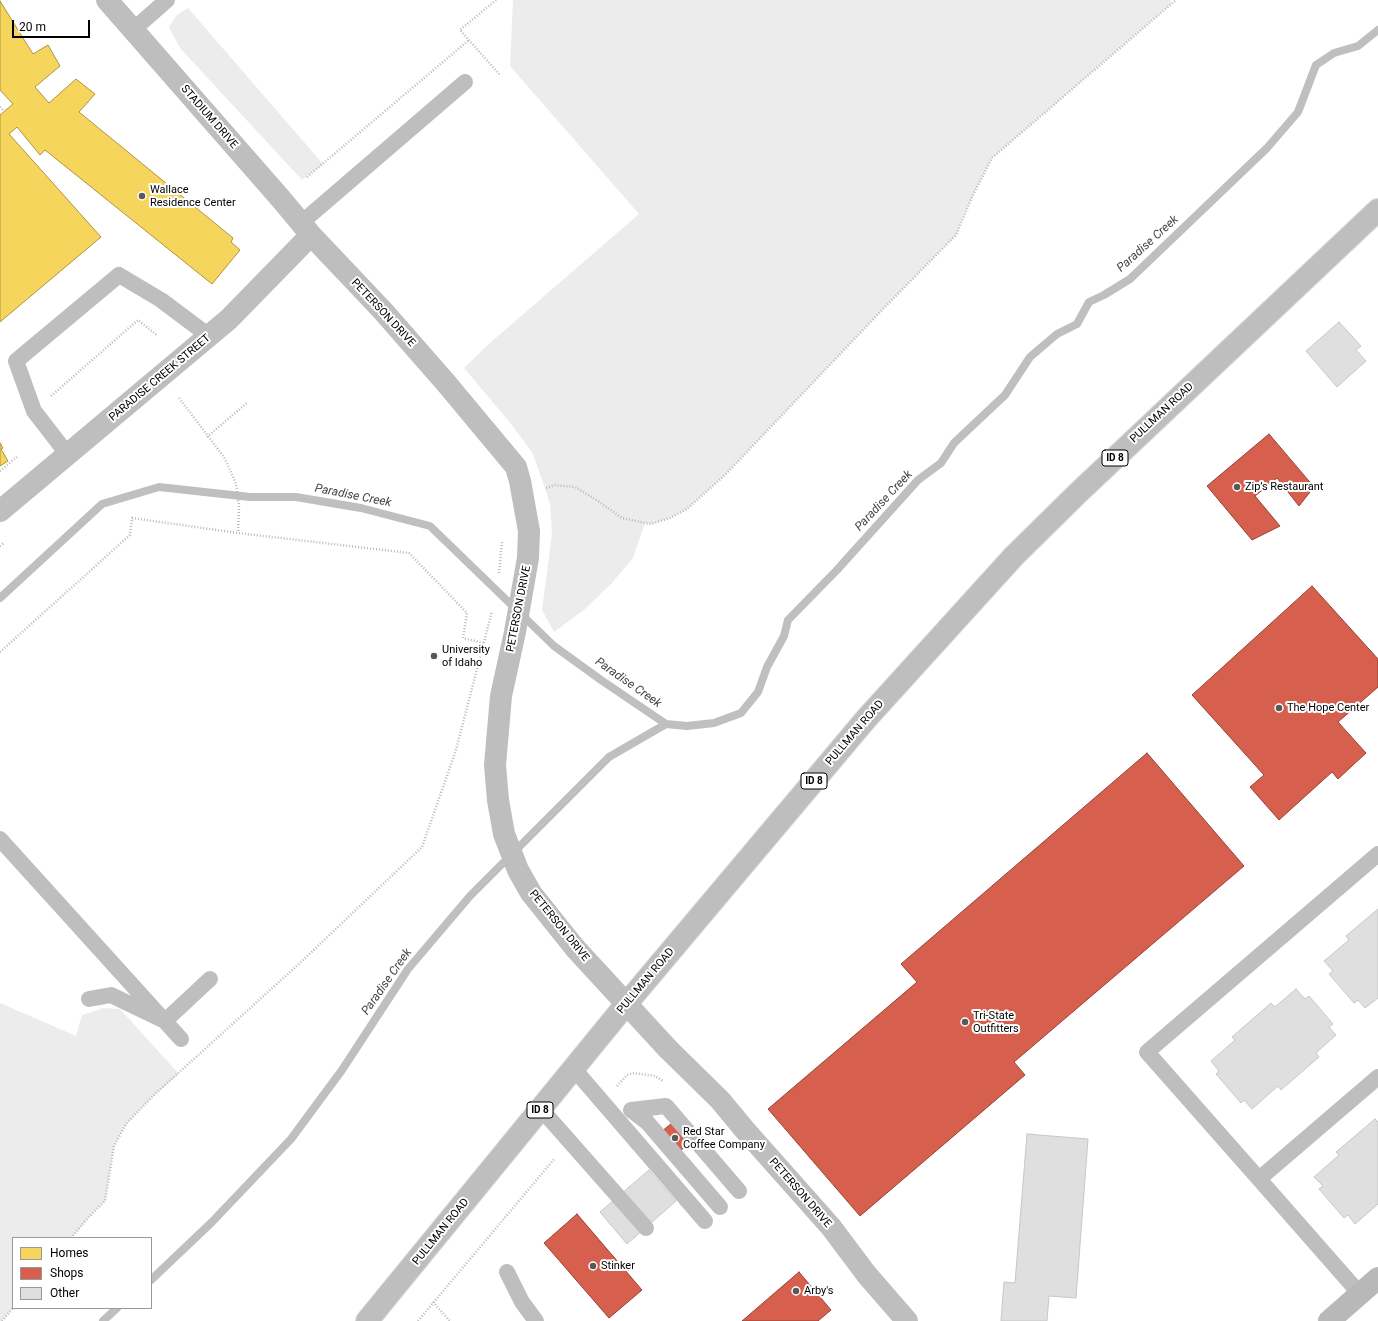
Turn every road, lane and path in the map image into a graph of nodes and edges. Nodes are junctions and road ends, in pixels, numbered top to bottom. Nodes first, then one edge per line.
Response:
1 (107, 0) edge
2 (167, 0) edge
3 (496, 0) edge
4 (1176, 0) edge
5 (133, 30) junction
6 (469, 40) junction
7 (500, 75) dead end
8 (465, 82) dead end
9 (0, 107) edge
10 (4, 111) dead end
11 (307, 177) dead end
12 (1378, 210) edge
13 (306, 229) junction
14 (158, 336) dead end
15 (209, 336) junction
16 (179, 398) dead end
17 (48, 399) dead end
18 (248, 402) dead end
19 (207, 437) junction
20 (68, 455) junction
21 (17, 458) dead end
22 (0, 472) edge
23 (545, 488) dead end
24 (0, 511) edge
25 (238, 533) junction
26 (503, 534) dead end
27 (4, 543) dead end
28 (0, 546) edge
29 (498, 574) dead end
30 (492, 612) dead end
31 (484, 643) junction
32 (0, 652) edge
33 (0, 839) edge
34 (1378, 854) edge
35 (210, 979) dead end
36 (89, 999) dead end
37 (627, 1003) junction
38 (165, 1020) junction
39 (181, 1039) dead end
40 (574, 1069) junction
41 (1378, 1077) edge
42 (666, 1084) dead end
43 (603, 1103) junction
44 (541, 1109) junction
45 (570, 1141) junction
46 (1259, 1179) junction
47 (739, 1191) dead end
48 (720, 1207) dead end
49 (704, 1221) dead end
50 (646, 1228) dead end
51 (72, 1237) edge
52 (507, 1272) dead end
53 (1378, 1278) edge
54 (1360, 1294) junction
55 (433, 1302) junction
56 (12, 1309) edge
57 (2, 1321) edge
58 (367, 1321) edge
59 (418, 1321) edge
60 (450, 1321) edge
61 (536, 1321) edge
62 (907, 1321) edge
63 (1329, 1321) edge

1 - 5 street, STADIUM DRIVE
2 - 5 lane
3 - 6 path
4 - 23 path
5 - 13 street, STADIUM DRIVE
6 - 7 path
6 - 11 path
8 - 13 lane
9 - 10 path
12 - 37 street, PULLMAN ROAD / ID 8
13 - 15 street, PARADISE CREEK STREET
13 - 37 street, PETERSON DRIVE
14 - 17 path
15 - 20 street, PARADISE CREEK STREET
15 - 20 lane
16 - 19 path
18 - 19 path
19 - 25 path
20 - 24 street, PARADISE CREEK STREET
21 - 22 path
25 - 31 path
25 - 32 path
26 - 29 path
27 - 28 path
30 - 31 path
31 - 51 path
33 - 38 lane
34 - 46 lane
35 - 38 lane
36 - 38 lane
37 - 40 street, PULLMAN ROAD / ID 8
37 - 62 street, PETERSON DRIVE
38 - 39 lane
40 - 43 lane
40 - 44 street, PULLMAN ROAD / ID 8
41 - 46 lane
42 - 43 path
43 - 49 lane
44 - 45 lane
44 - 58 street, PULLMAN ROAD / ID 8
45 - 50 lane
45 - 55 path
46 - 54 lane
47 - 48 lane
52 - 61 lane
53 - 54 street
54 - 63 street
55 - 59 path
55 - 60 path
56 - 57 path

